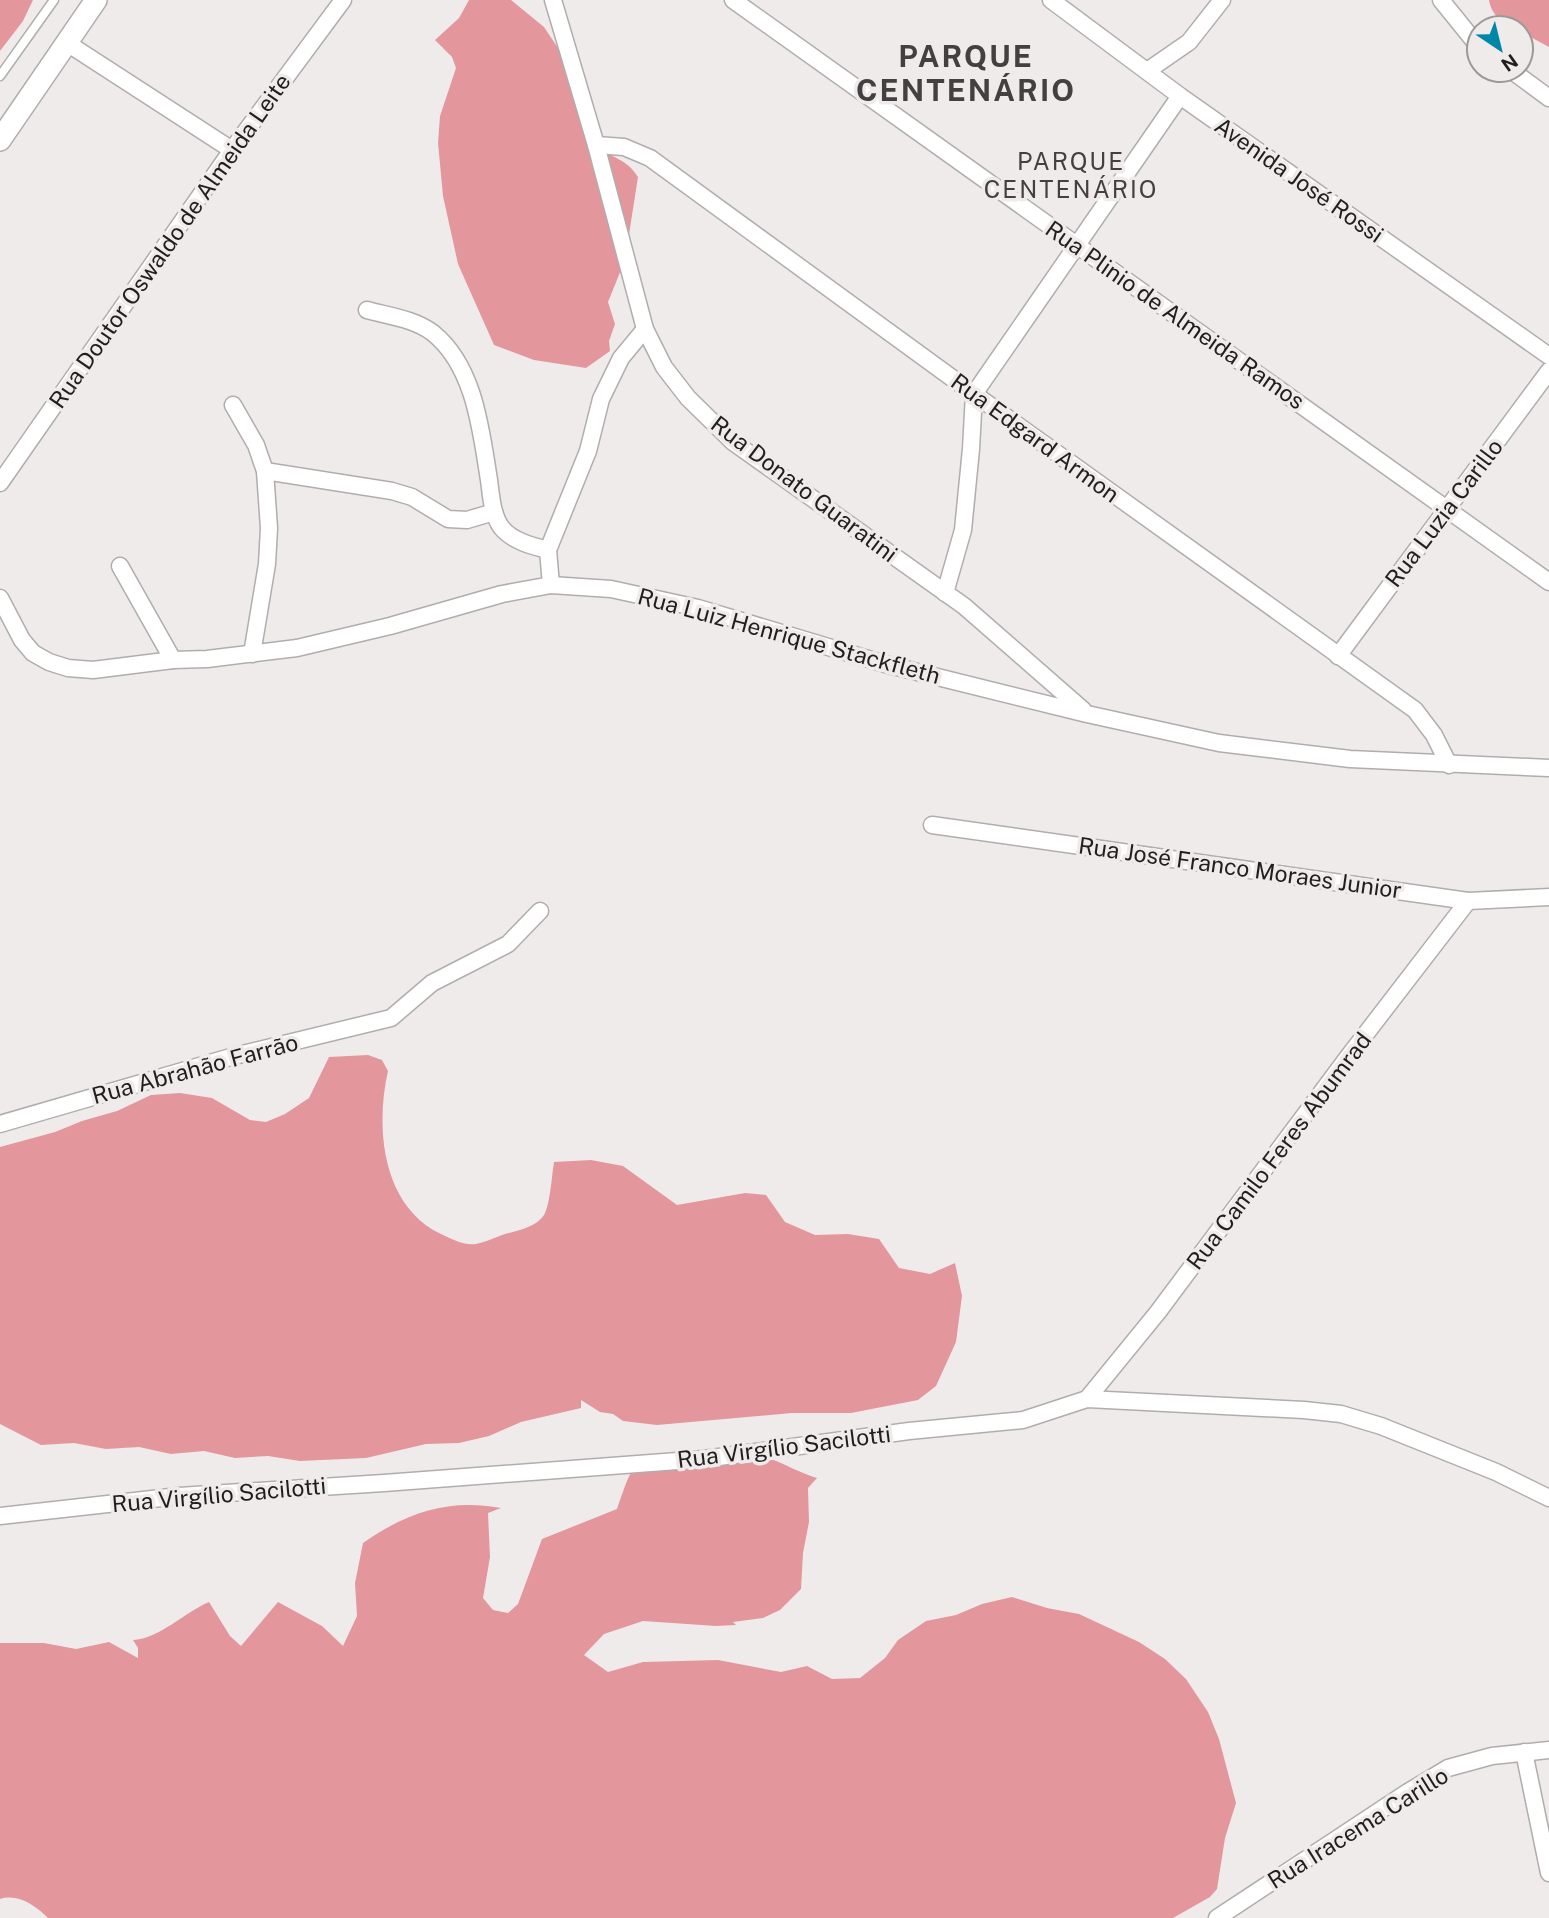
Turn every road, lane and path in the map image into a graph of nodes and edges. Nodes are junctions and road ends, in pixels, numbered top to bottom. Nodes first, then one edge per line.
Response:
1 (54, 0) edge
2 (96, 0) edge
3 (343, 0) edge
4 (553, 0) edge
5 (735, 0) edge
6 (1051, 0) edge
7 (1222, 0) edge
8 (1446, 2) edge
9 (1465, 28) edge
10 (67, 43) junction
11 (1147, 71) junction
12 (0, 75) edge
13 (1531, 84) edge
14 (1180, 96) junction
15 (1549, 97) edge
16 (0, 140) edge
17 (596, 145) junction
18 (232, 150) junction
19 (1076, 245) junction
20 (368, 310) dead end
21 (645, 329) junction
22 (1549, 356) edge
23 (1549, 371) edge
24 (974, 394) junction
25 (233, 405) dead end
26 (265, 471) junction
27 (0, 483) edge
28 (1447, 508) junction
29 (494, 512) junction
30 (548, 550) junction
31 (120, 566) dead end
32 (1549, 582) edge
33 (551, 585) junction
34 (945, 593) junction
35 (0, 597) edge
36 (252, 654) junction
37 (1338, 656) junction
38 (173, 660) junction
39 (1087, 713) junction
40 (1449, 765) junction
41 (1549, 768) edge
42 (932, 825) dead end
43 (1549, 897) edge
44 (1468, 901) junction
45 (540, 911) dead end
46 (0, 1124) edge
47 (1087, 1399) junction
48 (1549, 1499) edge
49 (0, 1516) edge
50 (1549, 1751) edge
51 (1524, 1752) junction
52 (1549, 1873) edge
53 (1217, 1918) edge

1 - 12 lane
2 - 10 street
3 - 18 street, Rua Doutor Oswaldo de Almeida Leite
4 - 17 street, Rua Donato Guaratini
5 - 19 street, Rua Plinio de Almeida Ramos
6 - 11 street, Avenida José Rossi
7 - 11 street
8 - 9 street
10 - 16 street
10 - 18 street
11 - 14 street, Avenida José Rossi
13 - 15 street
14 - 19 street
14 - 22 street, Avenida José Rossi
17 - 21 street, Rua Donato Guaratini
17 - 24 street, Rua Edgard Armon
18 - 27 street, Rua Doutor Oswaldo de Almeida Leite
19 - 24 street
19 - 28 street, Rua Plinio de Almeida Ramos
20 - 29 street
21 - 30 street
21 - 34 street, Rua Donato Guaratini
23 - 28 street, Rua Luzia Carillo
24 - 34 street
24 - 37 street, Rua Edgard Armon
25 - 26 street
26 - 29 street
26 - 36 street
28 - 32 street, Rua Plinio de Almeida Ramos
28 - 37 street, Rua Luzia Carillo
29 - 30 street
30 - 33 street
31 - 38 street
33 - 36 street, Rua Luiz Henrique Stackfleth
33 - 39 street, Rua Luiz Henrique Stackfleth
34 - 39 street, Rua Donato Guaratini
35 - 38 street, Rua Luiz Henrique Stackfleth
36 - 38 street, Rua Luiz Henrique Stackfleth
37 - 40 street, Rua Edgard Armon
39 - 40 street, Rua Luiz Henrique Stackfleth
40 - 41 street, Rua Luiz Henrique Stackfleth
42 - 44 street, Rua José Franco Moraes Junior
43 - 44 street, Rua José Franco Moraes Junior
44 - 47 street, Rua Camilo Feres Abumrad
45 - 46 street, Rua Abrahão Farrão
47 - 48 street, Rua Virgílio Sacilotti
47 - 49 street, Rua Virgílio Sacilotti
50 - 51 street, Rua Iracema Carillo
51 - 52 street
51 - 53 street, Rua Iracema Carillo

